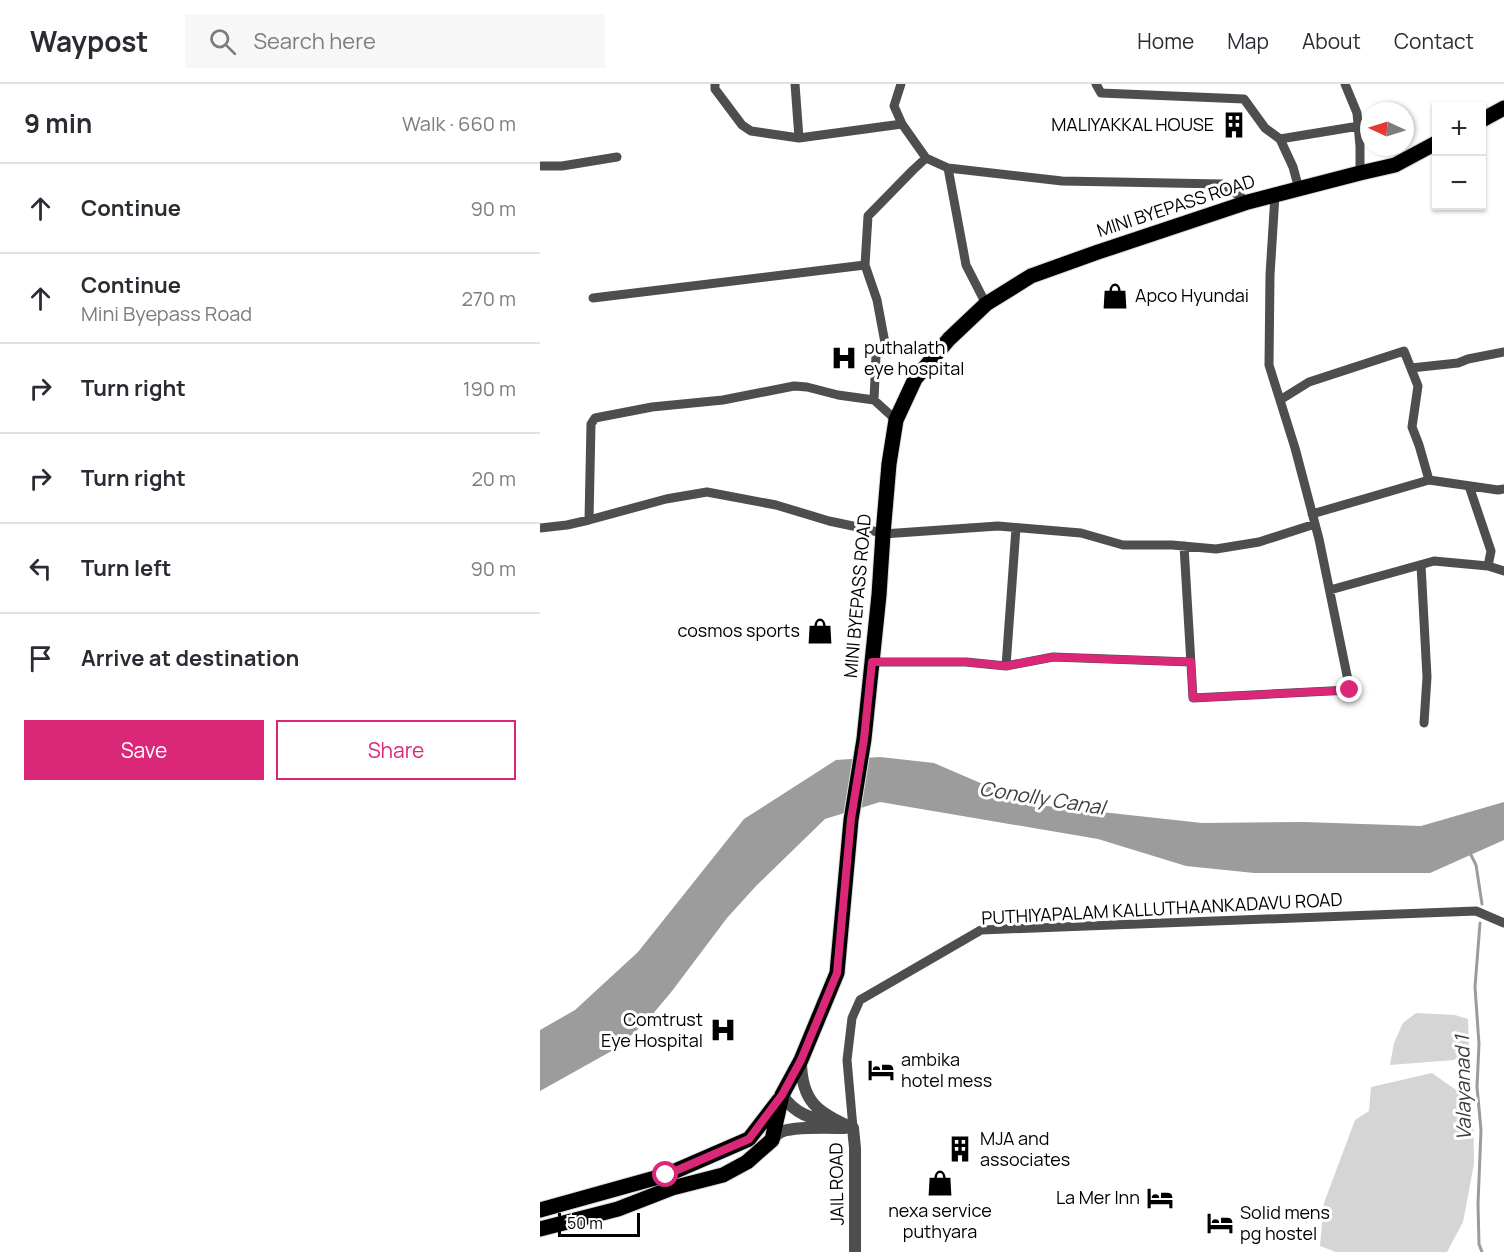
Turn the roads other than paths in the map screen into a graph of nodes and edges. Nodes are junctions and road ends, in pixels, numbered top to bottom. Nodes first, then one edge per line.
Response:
1 (715, 84) edge
2 (795, 84) edge
3 (901, 84) edge
4 (1096, 84) edge
5 (1345, 84) edge
6 (1504, 108) edge
7 (1486, 118) edge
8 (902, 124) junction
9 (1359, 126) junction
10 (799, 138) junction
11 (1280, 139) junction
12 (1432, 146) edge
13 (617, 157) dead end
14 (926, 158) junction
15 (540, 166) edge
16 (948, 168) junction
17 (1360, 173) junction
18 (1299, 189) junction
19 (1275, 195) junction
20 (1248, 202) junction
21 (866, 265) junction
22 (593, 298) dead end
23 (986, 304) junction
24 (1504, 352) edge
25 (1411, 368) junction
26 (874, 400) junction
27 (1280, 400) junction
28 (896, 420) junction
29 (1429, 480) junction
30 (1469, 486) junction
31 (1504, 489) edge
32 (1312, 514) junction
33 (589, 520) junction
34 (1315, 524) junction
35 (540, 528) edge
36 (1016, 528) junction
37 (883, 534) junction
38 (1184, 546) junction
39 (1421, 565) junction
40 (1488, 566) junction
41 (1504, 571) edge
42 (1330, 590) junction
43 (872, 662) junction
44 (1191, 662) junction
45 (1006, 666) junction
46 (1424, 723) dead end
47 (1504, 923) edge
48 (801, 1060) junction
49 (782, 1095) junction
50 (853, 1128) junction
51 (772, 1140) junction
52 (540, 1210) edge
53 (540, 1229) edge
54 (855, 1252) edge

1 - 10 street
2 - 10 street
3 - 8 street
4 - 11 street
5 - 9 street
6 - 7 main road
8 - 10 street
8 - 14 street
9 - 11 street
9 - 17 street
11 - 18 street
12 - 17 main road, MINI BYEPASS ROAD
13 - 15 street
14 - 16 street
14 - 21 street
16 - 20 street
16 - 23 street
17 - 18 main road, MINI BYEPASS ROAD
18 - 19 main road, MINI BYEPASS ROAD
19 - 20 main road, MINI BYEPASS ROAD
19 - 27 street
20 - 23 main road, MINI BYEPASS ROAD
21 - 22 street
21 - 26 street
23 - 28 main road, MINI BYEPASS ROAD
24 - 25 street
25 - 27 street
25 - 29 street
26 - 28 street
26 - 33 street
27 - 32 street
28 - 37 main road, MINI BYEPASS ROAD
29 - 30 street
29 - 32 street
30 - 31 street
30 - 40 street
32 - 34 street
33 - 35 street
33 - 37 street
34 - 38 street
34 - 42 street
36 - 37 street
36 - 38 street
36 - 45 street
37 - 43 main road, MINI BYEPASS ROAD
38 - 44 street
39 - 40 street
39 - 42 street
39 - 46 street
40 - 41 street
42 - 44 street
43 - 45 street
43 - 48 main road, MINI BYEPASS ROAD
44 - 45 street
47 - 50 street, PUTHIYAPALAM KALLUTHAANKADAVU ROAD
48 - 49 main road, MINI BYEPASS ROAD
48 - 50 street
49 - 50 street
49 - 51 main road, MINI BYEPASS ROAD
49 - 52 main road
50 - 51 street, JAIL ROAD
50 - 54 street, JAIL ROAD
51 - 53 main road

